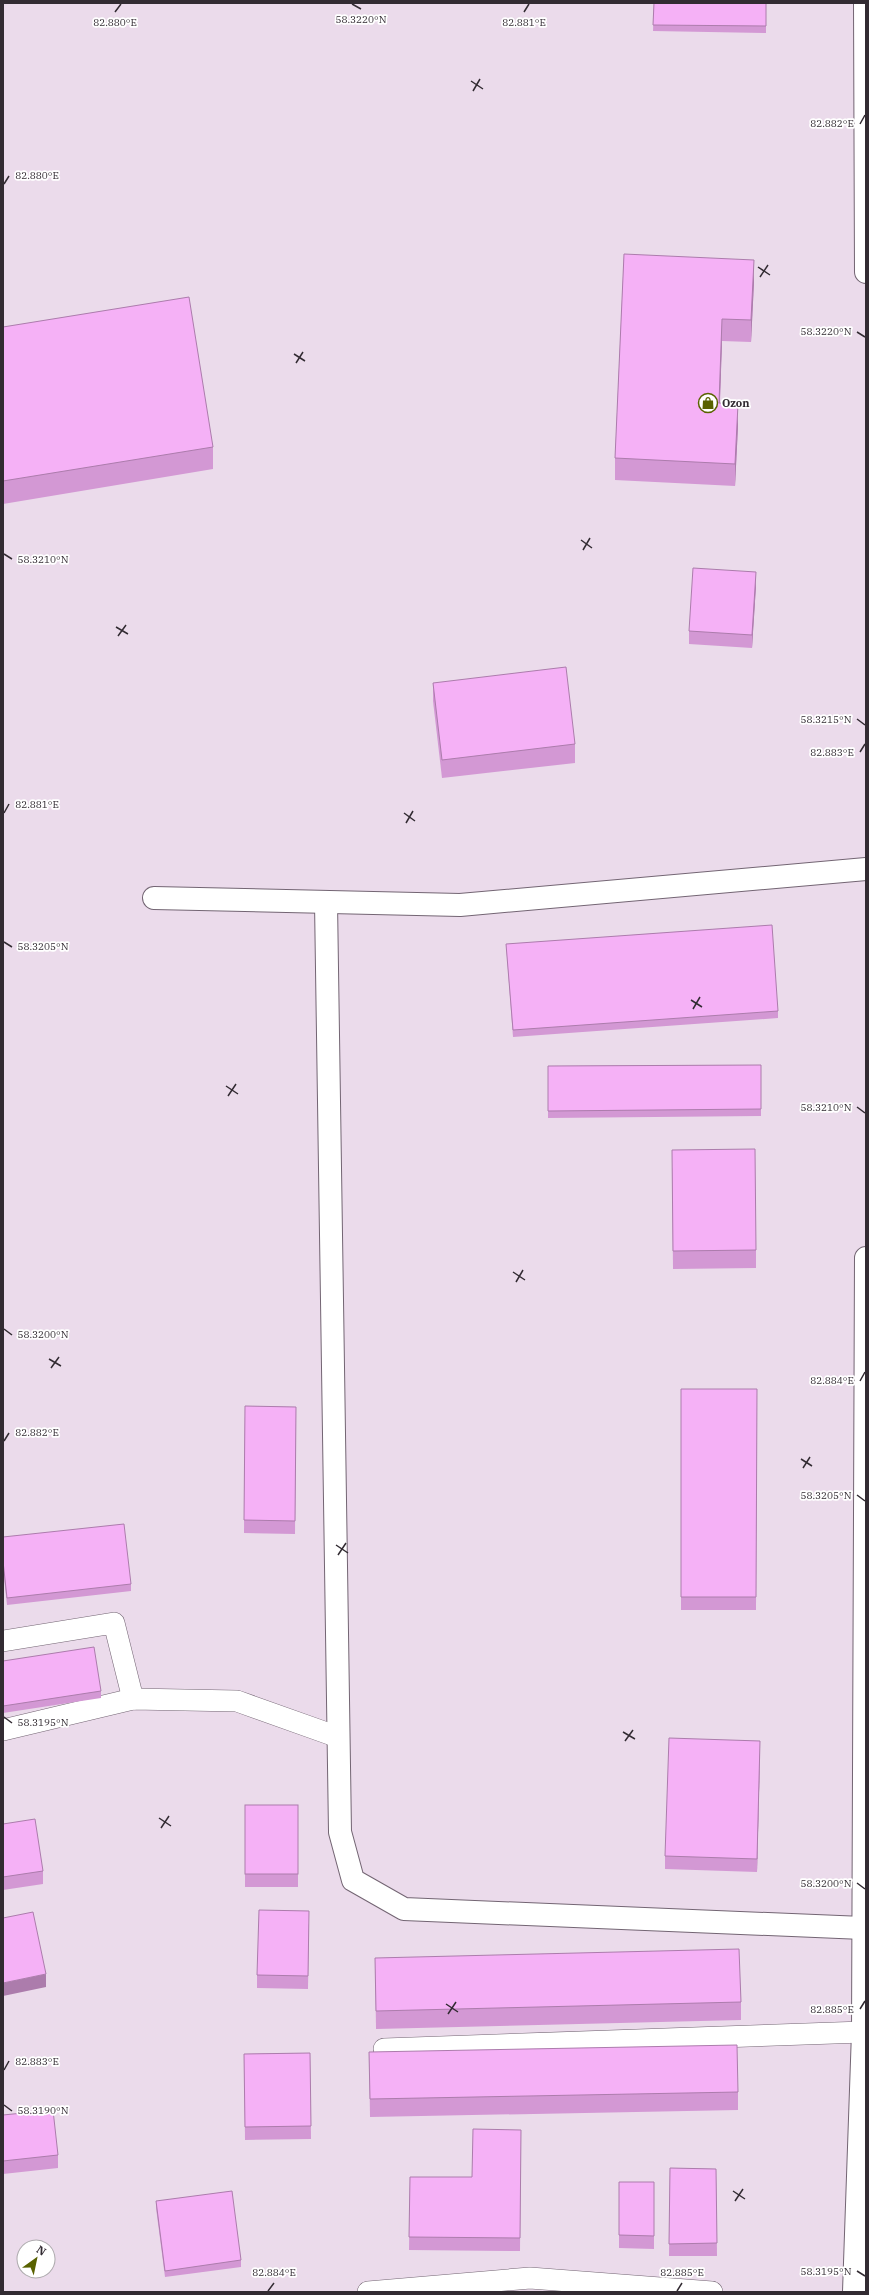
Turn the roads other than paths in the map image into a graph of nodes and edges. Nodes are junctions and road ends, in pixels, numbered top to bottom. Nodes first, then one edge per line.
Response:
1 (865, 3) edge
2 (866, 272) edge
3 (866, 869) edge
4 (154, 898) dead end
5 (326, 902) junction
6 (866, 1258) edge
7 (3, 1641) edge
8 (133, 1699) junction
9 (3, 1730) edge
10 (338, 1737) junction
11 (863, 1928) junction
12 (863, 2032) junction
13 (384, 2049) dead end
14 (863, 2098) edge
15 (368, 2292) edge
16 (712, 2292) edge
17 (854, 2292) edge

1 - 2 street
3 - 5 street
4 - 5 street
5 - 10 street
6 - 11 street
7 - 8 lane
8 - 9 lane
8 - 10 lane
10 - 11 street
11 - 12 street
12 - 13 lane
12 - 14 street
14 - 17 street
15 - 16 lane

